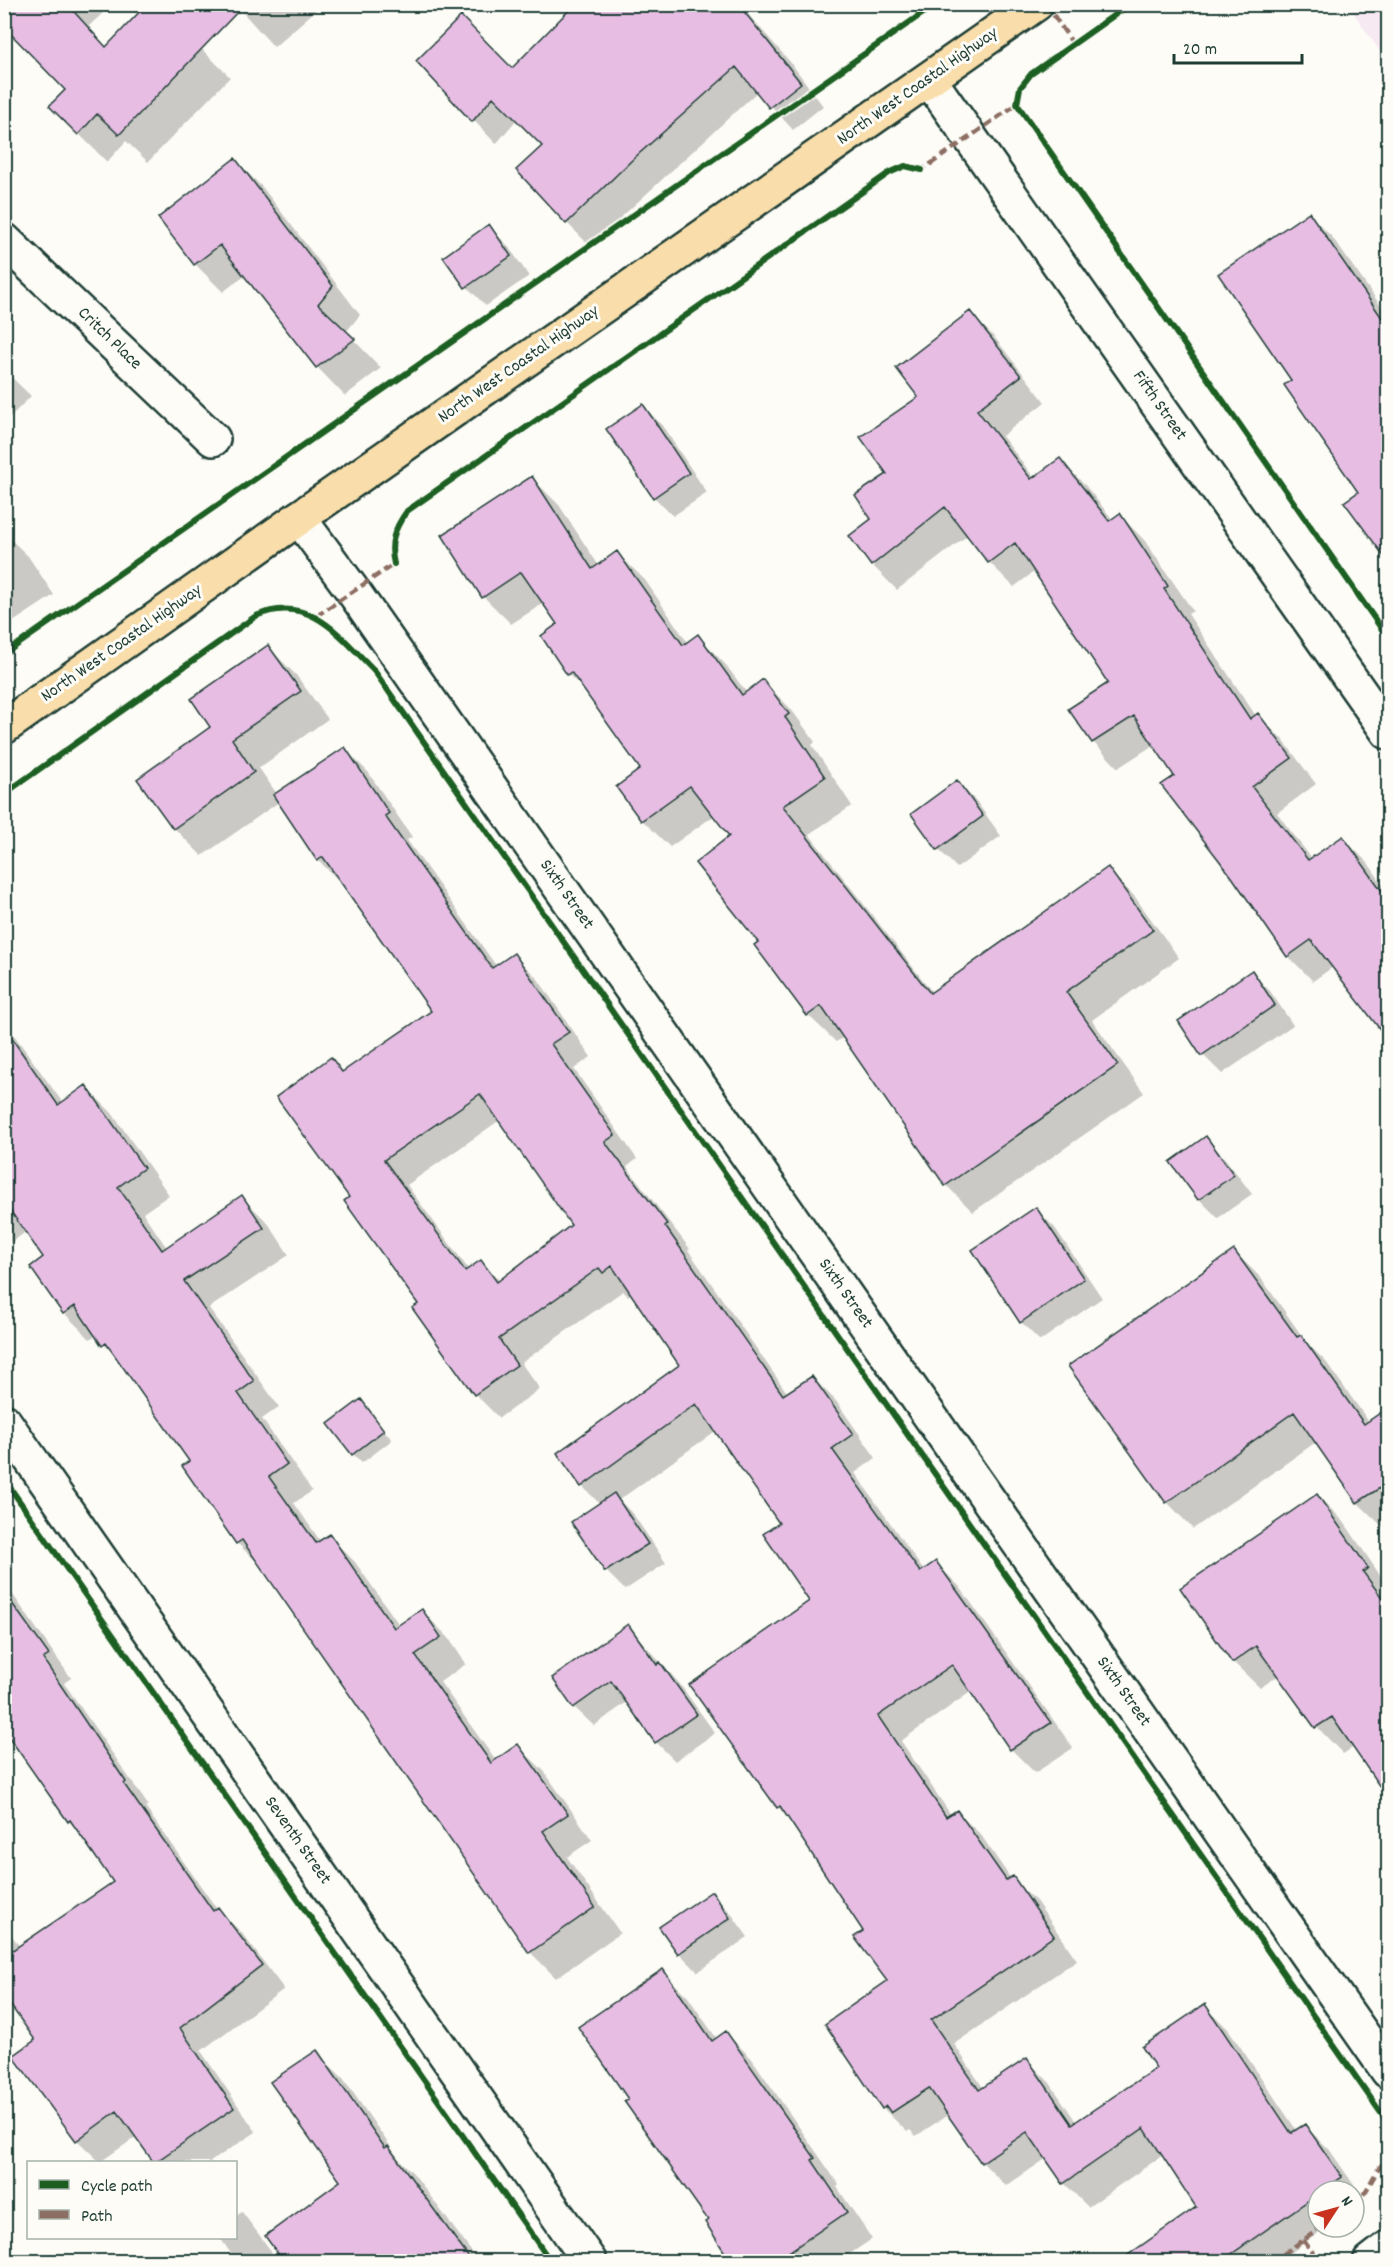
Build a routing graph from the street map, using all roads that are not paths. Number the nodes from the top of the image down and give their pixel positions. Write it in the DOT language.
graph roads {
  1 [pos="1036,4"];
  2 [pos="929,79"];
  3 [pos="4,240"];
  4 [pos="213,439"];
  5 [pos="299,518"];
  6 [pos="4,727"];
  7 [pos="1389,732"];
  8 [pos="4,1421"];
  9 [pos="1389,2071"];
  10 [pos="1389,2248"];
  11 [pos="590,2262"];
  12 [pos="1370,2262"];
  1 -- 2 [label="highway, North West Coastal Highway"];
  2 -- 5 [label="highway, North West Coastal Highway"];
  2 -- 7 [label="street, Fifth Street"];
  3 -- 4 [label="street, Critch Place"];
  5 -- 6 [label="highway, North West Coastal Highway"];
  5 -- 9 [label="street, Sixth Street"];
  8 -- 11 [label="street, Seventh Street"];
  10 -- 12 [label="street"];
}
